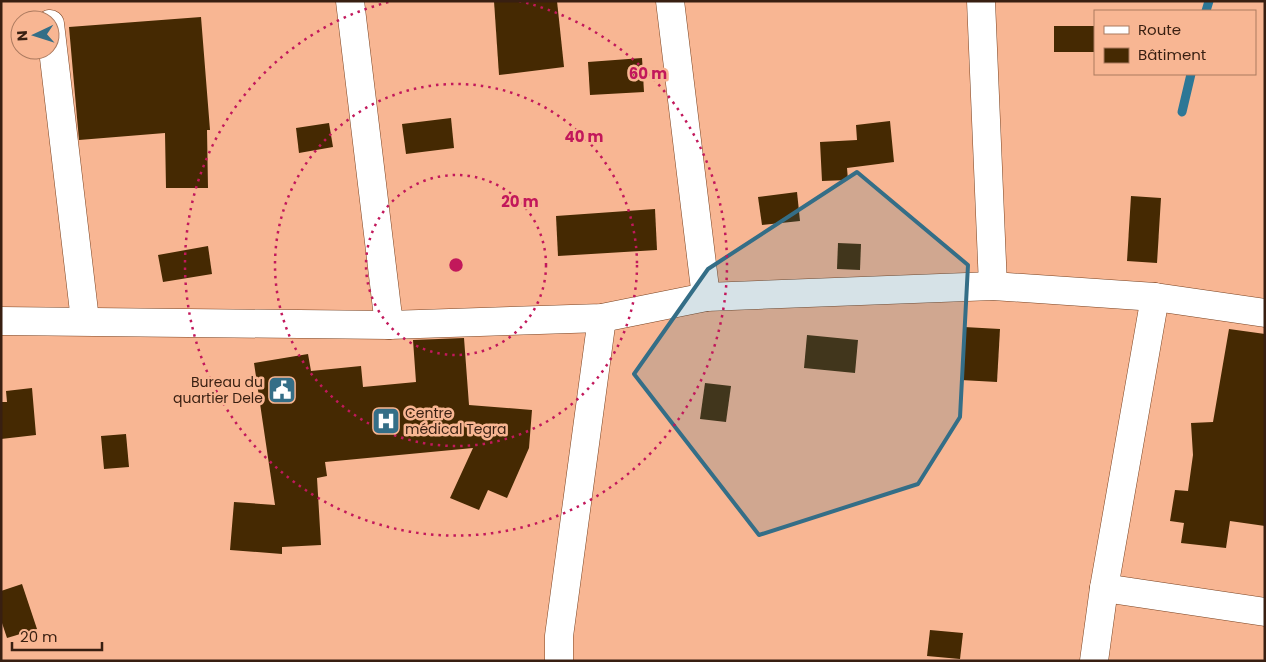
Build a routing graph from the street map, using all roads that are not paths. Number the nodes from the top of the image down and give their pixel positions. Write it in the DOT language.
graph roads {
  1 [pos="350,1"];
  2 [pos="670,1"];
  3 [pos="981,1"];
  4 [pos="54,60"];
  5 [pos="994,286"];
  6 [pos="706,297"];
  7 [pos="1155,297"];
  8 [pos="1265,313"];
  9 [pos="602,318"];
  10 [pos="85,320"];
  11 [pos="1,321"];
  12 [pos="389,326"];
  13 [pos="1104,588"];
  14 [pos="1265,612"];
  15 [pos="559,661"];
  16 [pos="1094,661"];
  1 -- 12 [label="street"];
  2 -- 6 [label="street"];
  3 -- 5 [label="street"];
  4 -- 10 [label="street"];
  5 -- 6 [label="street"];
  5 -- 7 [label="street"];
  6 -- 9 [label="street"];
  7 -- 8 [label="street"];
  7 -- 13 [label="street"];
  9 -- 12 [label="street"];
  9 -- 15 [label="street"];
  10 -- 11 [label="street"];
  10 -- 12 [label="street"];
  13 -- 14 [label="street"];
  13 -- 16 [label="street"];
}
